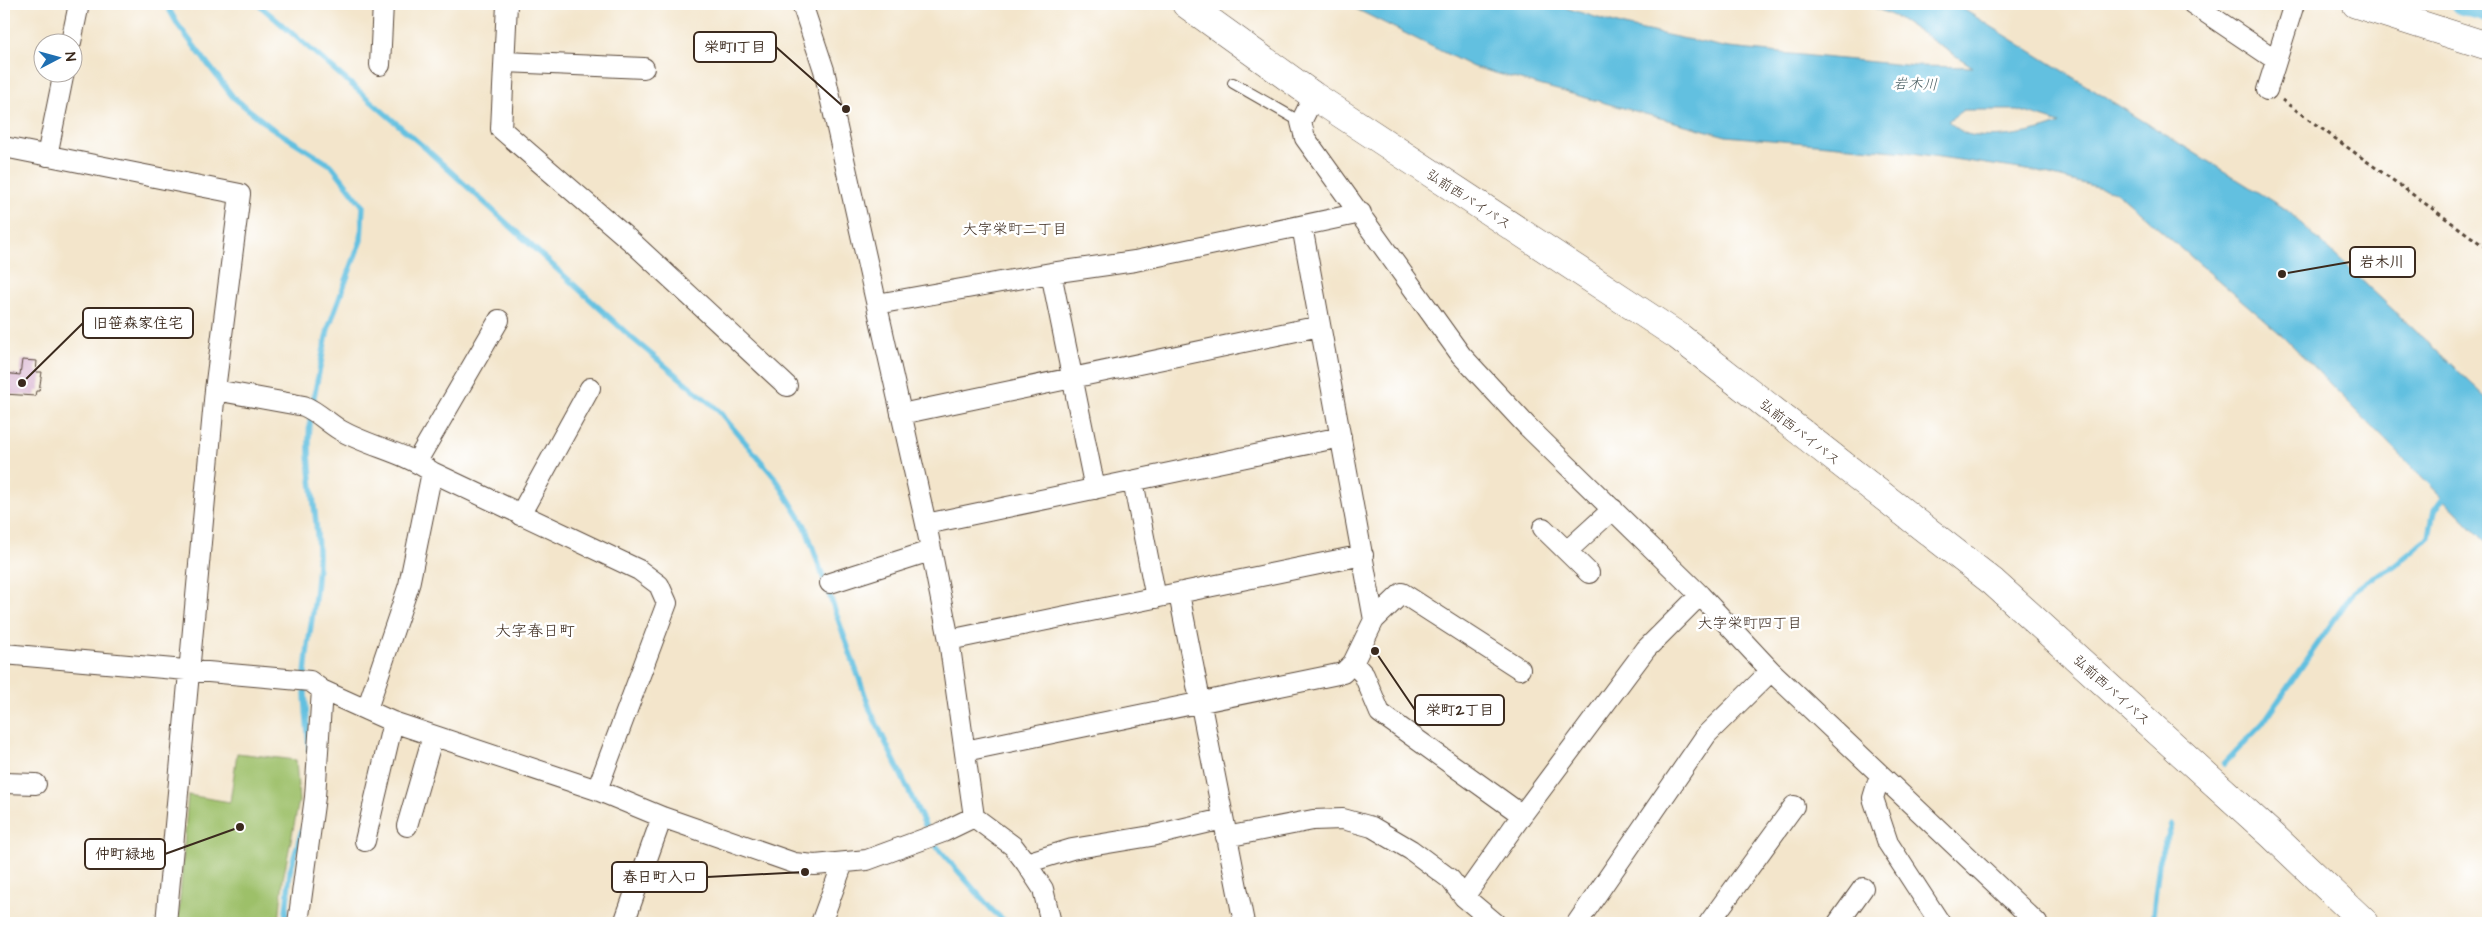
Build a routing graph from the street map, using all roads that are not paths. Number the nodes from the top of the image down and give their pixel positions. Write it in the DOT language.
graph roads {
  1 [pos="79,4"];
  2 [pos="383,4"];
  3 [pos="507,4"];
  4 [pos="802,4"];
  5 [pos="1186,4"];
  6 [pos="2193,4"];
  7 [pos="2294,4"];
  8 [pos="2356,4"];
  9 [pos="73,32"];
  10 [pos="2488,46"];
  11 [pos="2276,60"];
  12 [pos="506,62"];
  13 [pos="380,65"];
  14 [pos="644,68"];
  15 [pos="62,82"];
  16 [pos="1233,84"];
  17 [pos="2267,90"];
  18 [pos="1314,96"];
  19 [pos="1301,122"];
  20 [pos="4,148"];
  21 [pos="47,156"];
  22 [pos="1361,213"];
  23 [pos="1302,226"];
  24 [pos="1051,273"];
  25 [pos="877,304"];
  26 [pos="499,320"];
  27 [pos="1320,326"];
  28 [pos="1072,378"];
  29 [pos="786,386"];
  30 [pos="590,388"];
  31 [pos="215,390"];
  32 [pos="902,414"];
  33 [pos="1341,437"];
  34 [pos="425,467"];
  35 [pos="1133,481"];
  36 [pos="1095,489"];
  37 [pos="1613,509"];
  38 [pos="520,515"];
  39 [pos="926,524"];
  40 [pos="1543,528"];
  41 [pos="930,551"];
  42 [pos="1567,552"];
  43 [pos="1363,554"];
  44 [pos="1589,573"];
  45 [pos="830,583"];
  46 [pos="1179,594"];
  47 [pos="1700,595"];
  48 [pos="1156,598"];
  49 [pos="1374,620"];
  50 [pos="949,640"];
  51 [pos="4,654"];
  52 [pos="1353,662"];
  53 [pos="1520,669"];
  54 [pos="188,670"];
  55 [pos="1771,671"];
  56 [pos="309,683"];
  57 [pos="1200,702"];
  58 [pos="367,710"];
  59 [pos="393,722"];
  60 [pos="433,736"];
  61 [pos="965,751"];
  62 [pos="1880,775"];
  63 [pos="4,783"];
  64 [pos="36,784"];
  65 [pos="596,790"];
  66 [pos="1794,806"];
  67 [pos="1522,815"];
  68 [pos="662,817"];
  69 [pos="974,817"];
  70 [pos="407,826"];
  71 [pos="1225,828"];
  72 [pos="365,841"];
  73 [pos="843,863"];
  74 [pos="1026,863"];
  75 [pos="1863,888"];
  76 [pos="1464,897"];
  77 [pos="166,923"];
  78 [pos="298,923"];
  79 [pos="624,923"];
  80 [pos="821,923"];
  81 [pos="1051,923"];
  82 [pos="1244,923"];
  83 [pos="1495,923"];
  84 [pos="1577,923"];
  85 [pos="1709,923"];
  86 [pos="1838,923"];
  87 [pos="1940,923"];
  88 [pos="2037,923"];
  89 [pos="2365,923"];
  1 -- 9 [label="street"];
  2 -- 13 [label="street"];
  3 -- 12 [label="street"];
  4 -- 25 [label="street"];
  5 -- 18 [label="street, 弘前西バイパス"];
  6 -- 11 [label="street"];
  7 -- 11 [label="street"];
  8 -- 10 [label="street"];
  11 -- 17 [label="street"];
  12 -- 14 [label="street"];
  12 -- 29 [label="street"];
  15 -- 21 [label="street"];
  16 -- 19 [label="lane"];
  18 -- 19 [label="street"];
  18 -- 89 [label="street, 弘前西バイパス"];
  19 -- 22 [label="street"];
  20 -- 21 [label="street"];
  21 -- 31 [label="street"];
  22 -- 23 [label="street"];
  22 -- 37 [label="street"];
  23 -- 24 [label="street"];
  23 -- 27 [label="street"];
  24 -- 25 [label="street"];
  24 -- 28 [label="street"];
  25 -- 32 [label="street"];
  26 -- 34 [label="street"];
  27 -- 28 [label="street"];
  27 -- 33 [label="street"];
  28 -- 32 [label="street"];
  28 -- 36 [label="street"];
  30 -- 38 [label="street"];
  31 -- 34 [label="street"];
  31 -- 54 [label="street"];
  32 -- 39 [label="street"];
  33 -- 35 [label="street"];
  33 -- 43 [label="street"];
  34 -- 38 [label="street"];
  34 -- 58 [label="street"];
  35 -- 36 [label="street"];
  35 -- 48 [label="street"];
  36 -- 39 [label="street"];
  37 -- 42 [label="street"];
  37 -- 47 [label="street"];
  38 -- 65 [label="street"];
  39 -- 41 [label="street"];
  40 -- 42 [label="street"];
  41 -- 45 [label="street"];
  41 -- 50 [label="street"];
  42 -- 44 [label="street"];
  43 -- 46 [label="street"];
  43 -- 49 [label="street"];
  46 -- 48 [label="street"];
  46 -- 57 [label="street"];
  47 -- 55 [label="street"];
  47 -- 67 [label="street"];
  48 -- 50 [label="street"];
  49 -- 52 [label="street"];
  49 -- 53 [label="street"];
  50 -- 61 [label="street"];
  51 -- 54 [label="street"];
  52 -- 57 [label="street"];
  52 -- 67 [label="street"];
  54 -- 56 [label="street"];
  54 -- 77 [label="street"];
  55 -- 62 [label="street"];
  55 -- 84 [label="street"];
  56 -- 58 [label="street"];
  56 -- 78 [label="street"];
  57 -- 61 [label="street"];
  57 -- 71 [label="street"];
  58 -- 59 [label="street"];
  59 -- 60 [label="street"];
  59 -- 72 [label="street"];
  60 -- 65 [label="street"];
  60 -- 70 [label="street"];
  61 -- 69 [label="street"];
  62 -- 87 [label="street"];
  62 -- 88 [label="street"];
  63 -- 64 [label="street"];
  65 -- 68 [label="street"];
  66 -- 85 [label="street"];
  67 -- 76 [label="street"];
  68 -- 73 [label="street"];
  68 -- 79 [label="street"];
  69 -- 73 [label="street"];
  69 -- 74 [label="street"];
  71 -- 74 [label="street"];
  71 -- 76 [label="street"];
  71 -- 82 [label="street"];
  73 -- 80 [label="street"];
  74 -- 81 [label="street"];
  75 -- 86 [label="street"];
  76 -- 83 [label="street"];
}
